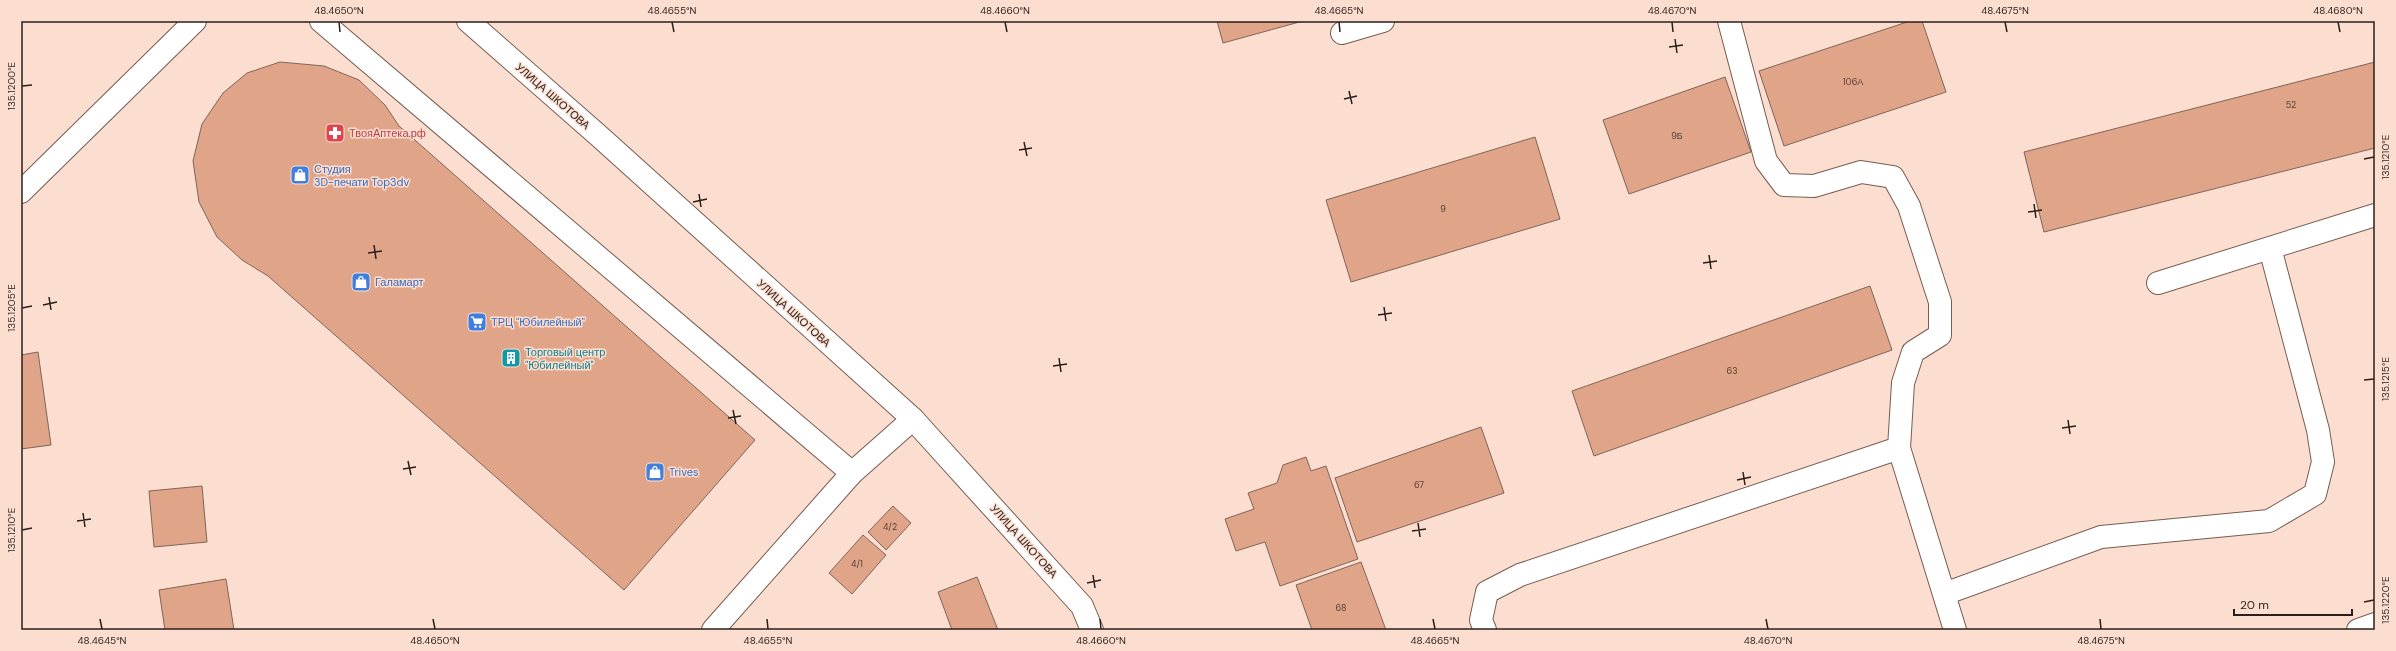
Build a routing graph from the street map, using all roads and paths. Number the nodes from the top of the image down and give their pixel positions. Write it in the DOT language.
graph roads {
  1 [pos="195,21"];
  2 [pos="321,21"];
  3 [pos="468,21"];
  4 [pos="1384,21"];
  5 [pos="1729,21"];
  6 [pos="1342,33"];
  7 [pos="21,192"];
  8 [pos="2375,215"];
  9 [pos="2270,248"];
  10 [pos="2158,283"];
  11 [pos="913,419"];
  12 [pos="1899,448"];
  13 [pos="852,473"];
  14 [pos="1944,594"];
  15 [pos="2375,624"];
  16 [pos="1952,629"];
  17 [pos="713,630"];
  18 [pos="1092,630"];
  19 [pos="1485,630"];
  20 [pos="2358,630"];
  1 -- 7 [label="street"];
  2 -- 13 [label="street"];
  3 -- 11 [label="street, УЛИЦА ШКОТОВА"];
  4 -- 6 [label="street"];
  5 -- 12 [label="street"];
  8 -- 9 [label="street"];
  9 -- 10 [label="street"];
  9 -- 14 [label="street"];
  11 -- 13 [label="street"];
  11 -- 18 [label="street, УЛИЦА ШКОТОВА"];
  12 -- 14 [label="street"];
  12 -- 19 [label="street"];
  13 -- 17 [label="street"];
  14 -- 16 [label="street"];
  15 -- 20 [label="street"];
}
